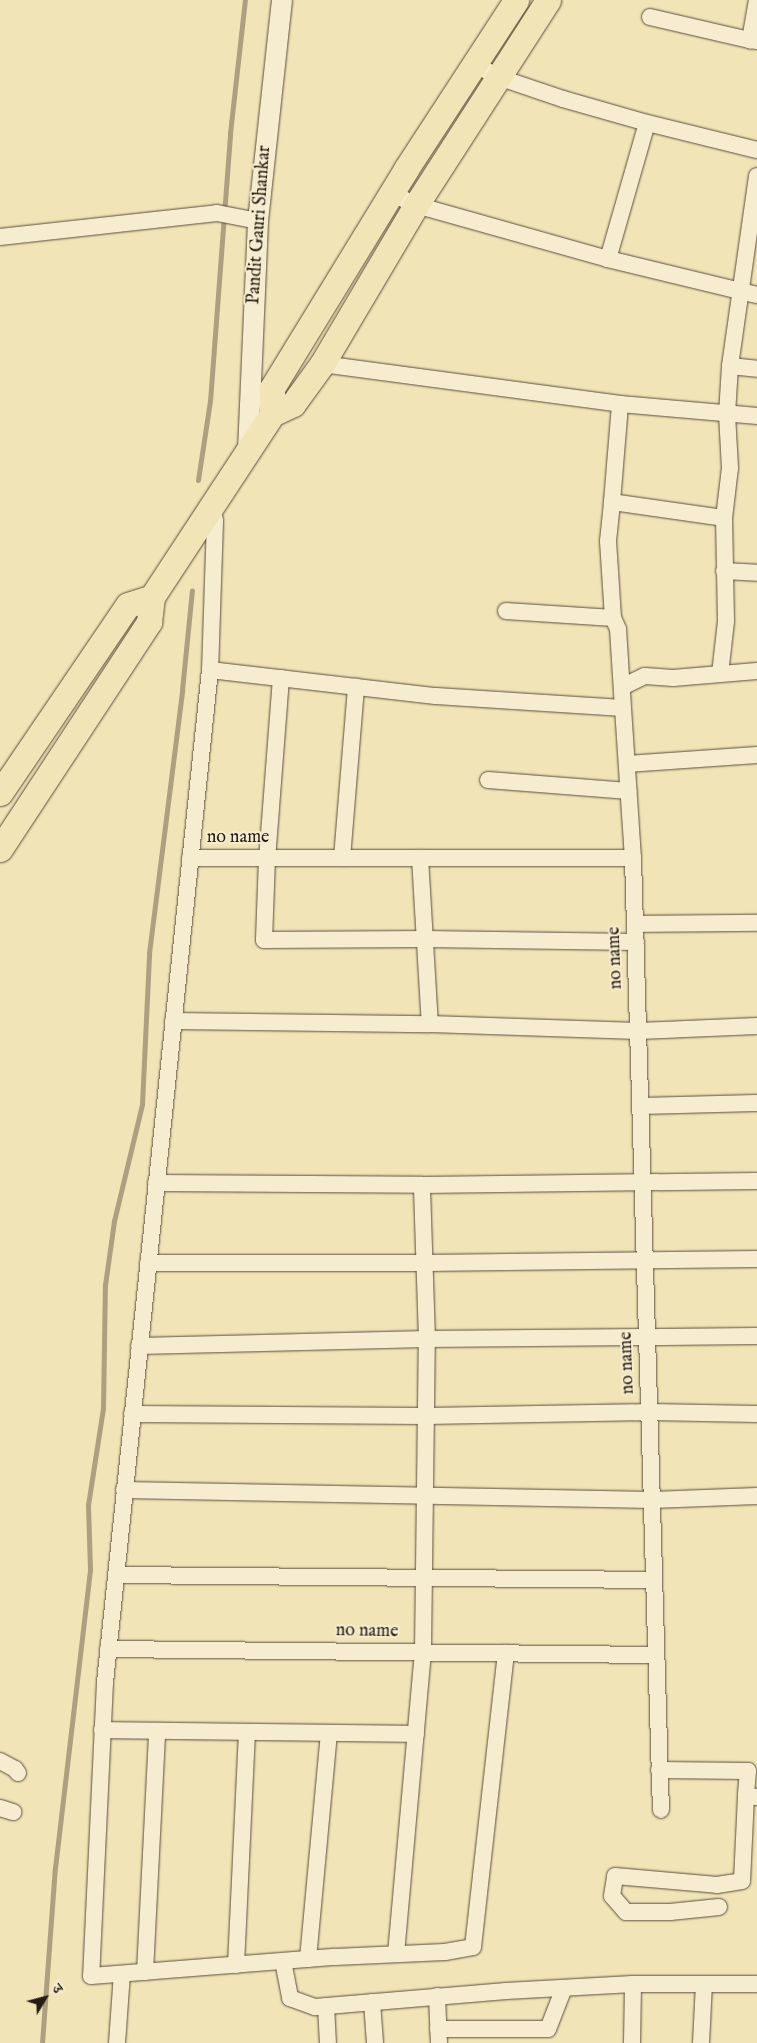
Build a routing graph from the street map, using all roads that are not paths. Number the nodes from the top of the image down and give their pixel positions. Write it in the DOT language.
graph roads {
  1 [pos="282,0"];
  2 [pos="516,0"];
  3 [pos="548,0"];
  4 [pos="757,0"];
  5 [pos="650,17"];
  6 [pos="754,40"];
  7 [pos="474,64"];
  8 [pos="498,77"];
  9 [pos="647,123"];
  10 [pos="757,150"];
  11 [pos="757,176"];
  12 [pos="391,193"];
  13 [pos="416,205"];
  14 [pos="754,220"];
  15 [pos="258,221"];
  16 [pos="0,237"];
  17 [pos="608,259"];
  18 [pos="739,291"];
  19 [pos="757,295"];
  20 [pos="322,364"];
  21 [pos="730,366"];
  22 [pos="757,369"];
  23 [pos="620,404"];
  24 [pos="272,414"];
  25 [pos="727,414"];
  26 [pos="757,416"];
  27 [pos="248,451"];
  28 [pos="612,502"];
  29 [pos="212,507"];
  30 [pos="724,518"];
  31 [pos="724,571"];
  32 [pos="757,573"];
  33 [pos="152,597"];
  34 [pos="506,612"];
  35 [pos="613,618"];
  36 [pos="210,670"];
  37 [pos="757,671"];
  38 [pos="720,674"];
  39 [pos="281,678"];
  40 [pos="356,687"];
  41 [pos="622,687"];
  42 [pos="623,708"];
  43 [pos="757,755"];
  44 [pos="627,764"];
  45 [pos="488,780"];
  46 [pos="629,791"];
  47 [pos="0,793"];
  48 [pos="0,850"];
  49 [pos="190,858"];
  50 [pos="267,858"];
  51 [pos="342,858"];
  52 [pos="420,858"];
  53 [pos="633,858"];
  54 [pos="757,923"];
  55 [pos="635,924"];
  56 [pos="425,939"];
  57 [pos="636,942"];
  58 [pos="173,1021"];
  59 [pos="430,1024"];
  60 [pos="757,1026"];
  61 [pos="638,1030"];
  62 [pos="757,1103"];
  63 [pos="640,1106"];
  64 [pos="757,1181"];
  65 [pos="643,1182"];
  66 [pos="156,1183"];
  67 [pos="422,1185"];
  68 [pos="645,1259"];
  69 [pos="757,1259"];
  70 [pos="148,1263"];
  71 [pos="424,1263"];
  72 [pos="647,1336"];
  73 [pos="757,1336"];
  74 [pos="427,1339"];
  75 [pos="139,1346"];
  76 [pos="649,1412"];
  77 [pos="132,1414"];
  78 [pos="757,1414"];
  79 [pos="426,1416"];
  80 [pos="124,1490"];
  81 [pos="425,1496"];
  82 [pos="757,1496"];
  83 [pos="652,1500"];
  84 [pos="116,1575"];
  85 [pos="424,1578"];
  86 [pos="654,1580"];
  87 [pos="108,1649"];
  88 [pos="423,1652"];
  89 [pos="506,1653"];
  90 [pos="656,1655"];
  91 [pos="102,1730"];
  92 [pos="156,1731"];
  93 [pos="246,1732"];
  94 [pos="328,1733"];
  95 [pos="416,1734"];
  96 [pos="0,1762"];
  97 [pos="660,1770"];
  98 [pos="18,1773"];
  99 [pos="751,1796"];
  100 [pos="661,1810"];
  101 [pos="719,1908"];
  102 [pos="396,1954"];
  103 [pos="308,1959"];
  104 [pos="283,1961"];
  105 [pos="236,1965"];
  106 [pos="145,1972"];
  107 [pos="122,1974"];
  108 [pos="633,1984"];
  109 [pos="704,1984"];
  110 [pos="757,1984"];
  111 [pos="564,1988"];
  112 [pos="437,1996"];
  113 [pos="372,2002"];
  114 [pos="326,2006"];
  115 [pos="438,2036"];
  116 [pos="117,2043"];
  117 [pos="328,2043"];
  118 [pos="375,2043"];
  119 [pos="632,2043"];
  120 [pos="701,2043"];
  1 -- 15 [label="street, Pandit Gauri Shankar"];
  2 -- 7 [label="main road"];
  3 -- 8 [label="main road"];
  4 -- 6 [label="street"];
  5 -- 6 [label="street"];
  7 -- 8 [label="street"];
  7 -- 12 [label="main road"];
  8 -- 9 [label="street"];
  8 -- 13 [label="main road"];
  9 -- 10 [label="street"];
  9 -- 17 [label="street"];
  11 -- 14 [label="street"];
  12 -- 13 [label="street"];
  12 -- 24 [label="main road"];
  13 -- 17 [label="street"];
  13 -- 20 [label="main road"];
  14 -- 18 [label="street"];
  15 -- 16 [label="street"];
  15 -- 27 [label="street, Pandit Gauri Shankar"];
  17 -- 18 [label="street"];
  18 -- 19 [label="street"];
  18 -- 21 [label="street"];
  20 -- 23 [label="street"];
  20 -- 24 [label="main road"];
  21 -- 22 [label="street"];
  21 -- 25 [label="street"];
  23 -- 25 [label="street"];
  23 -- 28 [label="street"];
  24 -- 27 [label="main road"];
  25 -- 26 [label="street"];
  25 -- 30 [label="street"];
  27 -- 29 [label="main road"];
  28 -- 30 [label="street"];
  28 -- 35 [label="street"];
  29 -- 33 [label="main road"];
  29 -- 36 [label="street"];
  30 -- 31 [label="street"];
  31 -- 32 [label="street"];
  31 -- 38 [label="street"];
  33 -- 47 [label="main road"];
  33 -- 48 [label="main road"];
  34 -- 35 [label="street"];
  35 -- 41 [label="street"];
  36 -- 39 [label="street"];
  36 -- 49 [label="street"];
  37 -- 38 [label="street"];
  38 -- 41 [label="street"];
  39 -- 40 [label="street"];
  39 -- 50 [label="street"];
  40 -- 42 [label="street"];
  40 -- 51 [label="street"];
  41 -- 42 [label="street"];
  42 -- 44 [label="street"];
  43 -- 44 [label="street"];
  44 -- 46 [label="street"];
  45 -- 46 [label="street"];
  46 -- 53 [label="street"];
  49 -- 50 [label="street, no name"];
  49 -- 58 [label="street"];
  50 -- 51 [label="street, no name"];
  50 -- 56 [label="street"];
  51 -- 52 [label="street, no name"];
  52 -- 53 [label="street, no name"];
  52 -- 56 [label="street"];
  53 -- 55 [label="street, no name"];
  54 -- 55 [label="street"];
  55 -- 57 [label="street, no name"];
  56 -- 57 [label="street"];
  56 -- 59 [label="street"];
  57 -- 61 [label="street, no name"];
  58 -- 59 [label="street"];
  58 -- 66 [label="street"];
  59 -- 61 [label="street"];
  60 -- 61 [label="street"];
  61 -- 63 [label="street, no name"];
  62 -- 63 [label="street"];
  63 -- 65 [label="street, no name"];
  64 -- 65 [label="street"];
  65 -- 67 [label="street"];
  65 -- 68 [label="street, no name"];
  66 -- 67 [label="street"];
  66 -- 70 [label="street"];
  67 -- 71 [label="street"];
  68 -- 69 [label="street"];
  68 -- 71 [label="street"];
  68 -- 72 [label="street, no name"];
  70 -- 71 [label="street"];
  70 -- 75 [label="street"];
  71 -- 74 [label="street"];
  72 -- 73 [label="street"];
  72 -- 74 [label="street"];
  72 -- 76 [label="street, no name"];
  74 -- 75 [label="street"];
  74 -- 79 [label="street"];
  75 -- 77 [label="street"];
  76 -- 78 [label="street"];
  76 -- 79 [label="street"];
  76 -- 83 [label="street, no name"];
  77 -- 79 [label="street"];
  77 -- 80 [label="street"];
  79 -- 81 [label="street"];
  80 -- 81 [label="street"];
  80 -- 84 [label="street"];
  81 -- 83 [label="street"];
  81 -- 85 [label="street"];
  82 -- 83 [label="street"];
  83 -- 86 [label="street, no name"];
  84 -- 85 [label="street"];
  84 -- 87 [label="street"];
  85 -- 86 [label="street"];
  85 -- 88 [label="street"];
  86 -- 90 [label="street, no name"];
  87 -- 88 [label="street, no name"];
  87 -- 91 [label="street"];
  88 -- 89 [label="street, no name"];
  88 -- 95 [label="street"];
  89 -- 90 [label="street, no name"];
  89 -- 102 [label="street"];
  90 -- 97 [label="street, no name"];
  91 -- 92 [label="street"];
  91 -- 107 [label="street"];
  92 -- 93 [label="street"];
  92 -- 106 [label="street"];
  93 -- 94 [label="street"];
  93 -- 105 [label="street"];
  94 -- 95 [label="street"];
  94 -- 103 [label="street"];
  95 -- 102 [label="street"];
  96 -- 98 [label="street"];
  97 -- 99 [label="street"];
  97 -- 100 [label="street, no name"];
  99 -- 101 [label="street"];
  102 -- 103 [label="street"];
  103 -- 104 [label="street"];
  104 -- 105 [label="street"];
  104 -- 114 [label="street"];
  105 -- 106 [label="street"];
  106 -- 107 [label="street"];
  107 -- 116 [label="street"];
  108 -- 109 [label="street"];
  108 -- 111 [label="street"];
  108 -- 119 [label="street"];
  109 -- 110 [label="street"];
  109 -- 120 [label="street"];
  111 -- 112 [label="street"];
  111 -- 115 [label="street"];
  112 -- 113 [label="street"];
  112 -- 115 [label="street"];
  113 -- 114 [label="street"];
  113 -- 118 [label="street"];
  114 -- 117 [label="street"];
}
